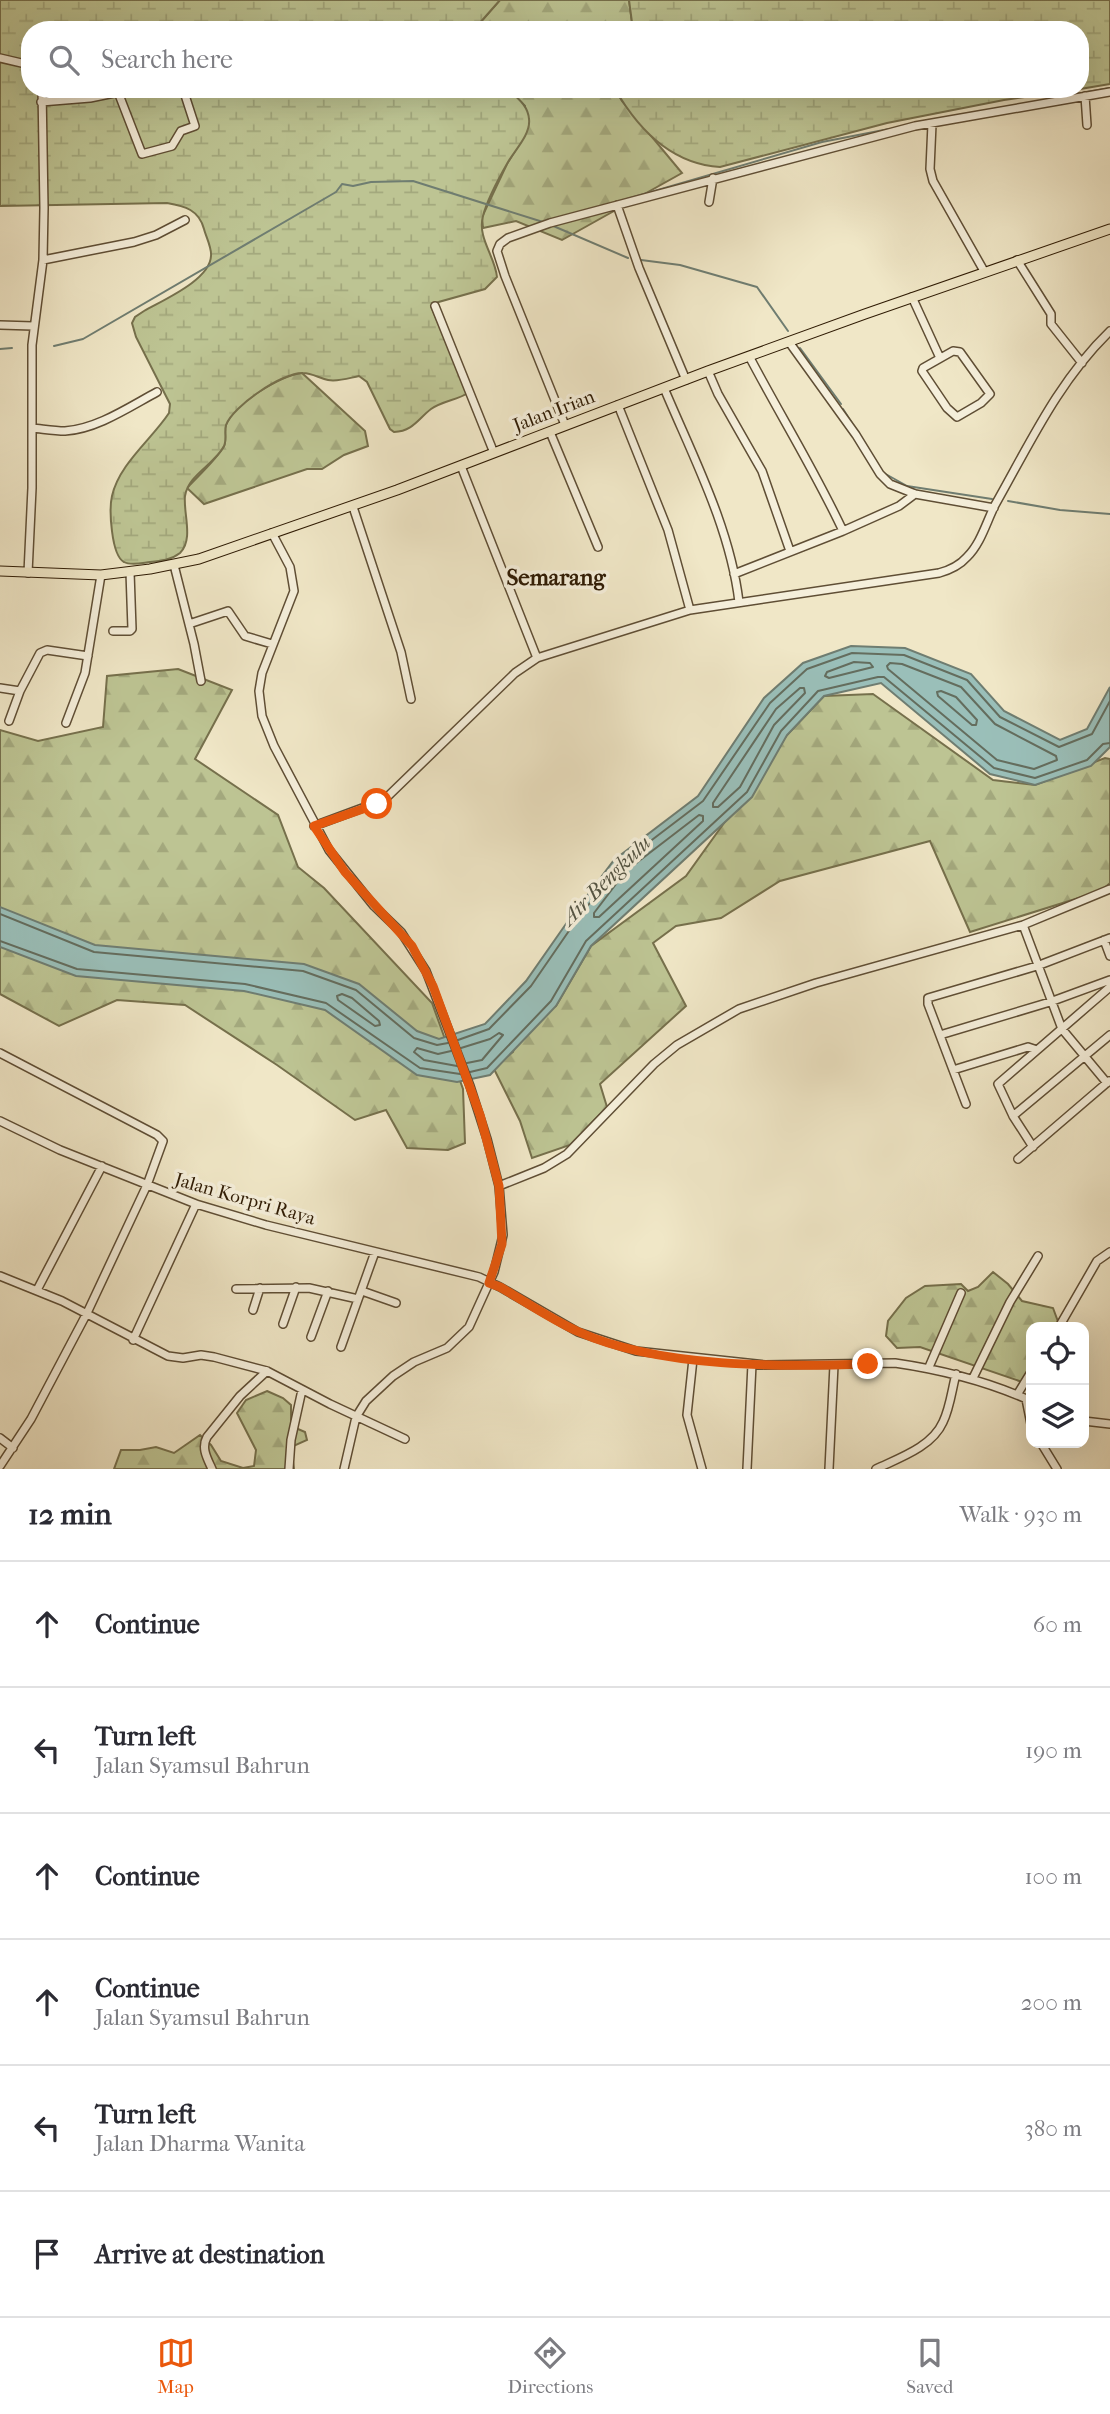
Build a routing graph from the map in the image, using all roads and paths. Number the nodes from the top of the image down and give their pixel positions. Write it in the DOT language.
graph roads {
  1 [pos="0,58"];
  2 [pos="21,63"];
  3 [pos="1110,92"];
  4 [pos="1089,95"];
  5 [pos="41,98"];
  6 [pos="90,98"];
  7 [pos="120,98"];
  8 [pos="186,98"];
  9 [pos="1074,98"];
  10 [pos="1085,98"];
  11 [pos="41,102"];
  12 [pos="932,124"];
  13 [pos="1087,125"];
  14 [pos="713,178"];
  15 [pos="709,202"];
  16 [pos="617,205"];
  17 [pos="185,220"];
  18 [pos="1109,232"];
  19 [pos="43,260"];
  20 [pos="1017,260"];
  21 [pos="984,271"];
  22 [pos="912,297"];
  23 [pos="435,306"];
  24 [pos="0,325"];
  25 [pos="33,326"];
  26 [pos="1110,331"];
  27 [pos="789,342"];
  28 [pos="749,356"];
  29 [pos="940,358"];
  30 [pos="1082,363"];
  31 [pos="708,371"];
  32 [pos="686,380"];
  33 [pos="664,388"];
  34 [pos="157,392"];
  35 [pos="618,405"];
  36 [pos="565,425"];
  37 [pos="32,428"];
  38 [pos="550,432"];
  39 [pos="494,453"];
  40 [pos="461,466"];
  41 [pos="915,494"];
  42 [pos="353,507"];
  43 [pos="994,508"];
  44 [pos="843,531"];
  45 [pos="272,533"];
  46 [pos="597,547"];
  47 [pos="790,551"];
  48 [pos="174,565"];
  49 [pos="0,571"];
  50 [pos="130,572"];
  51 [pos="28,573"];
  52 [pos="734,574"];
  53 [pos="102,575"];
  54 [pos="739,602"];
  55 [pos="690,610"];
  56 [pos="189,624"];
  57 [pos="113,631"];
  58 [pos="272,644"];
  59 [pos="88,656"];
  60 [pos="537,658"];
  61 [pos="201,681"];
  62 [pos="0,688"];
  63 [pos="20,691"];
  64 [pos="411,699"];
  65 [pos="9,721"];
  66 [pos="66,723"];
  67 [pos="314,826"];
  68 [pos="1110,889"];
  69 [pos="1023,925"];
  70 [pos="1107,939"];
  71 [pos="1110,956"];
  72 [pos="1037,966"];
  73 [pos="1110,980"];
  74 [pos="1110,987"];
  75 [pos="1050,1002"];
  76 [pos="1062,1029"];
  77 [pos="940,1035"];
  78 [pos="1110,1035"];
  79 [pos="1037,1050"];
  80 [pos="0,1054"];
  81 [pos="1084,1059"];
  82 [pos="953,1069"];
  83 [pos="1108,1082"];
  84 [pos="967,1104"];
  85 [pos="1013,1116"];
  86 [pos="0,1121"];
  87 [pos="1033,1147"];
  88 [pos="1018,1159"];
  89 [pos="102,1166"];
  90 [pos="147,1185"];
  91 [pos="499,1186"];
  92 [pos="197,1204"];
  93 [pos="375,1252"];
  94 [pos="1110,1252"];
  95 [pos="1038,1256"];
  96 [pos="0,1276"];
  97 [pos="489,1283"];
  98 [pos="296,1287"];
  99 [pos="260,1288"];
  100 [pos="236,1289"];
  101 [pos="37,1290"];
  102 [pos="328,1291"];
  103 [pos="961,1293"];
  104 [pos="360,1295"];
  105 [pos="396,1303"];
  106 [pos="253,1310"];
  107 [pos="87,1313"];
  108 [pos="1062,1322"];
  109 [pos="284,1324"];
  110 [pos="311,1337"];
  111 [pos="133,1340"];
  112 [pos="341,1348"];
  113 [pos="693,1359"];
  114 [pos="752,1364"];
  115 [pos="834,1365"];
  116 [pos="929,1367"];
  117 [pos="267,1371"];
  118 [pos="956,1374"];
  119 [pos="973,1378"];
  120 [pos="1026,1380"];
  121 [pos="302,1390"];
  122 [pos="1017,1395"];
  123 [pos="1026,1399"];
  124 [pos="356,1417"];
  125 [pos="1089,1422"];
  126 [pos="1110,1424"];
  127 [pos="0,1438"];
  128 [pos="405,1438"];
  129 [pos="13,1448"];
  130 [pos="1044,1448"];
  131 [pos="0,1466"];
  132 [pos="212,1469"];
  133 [pos="289,1469"];
  134 [pos="344,1469"];
  135 [pos="702,1469"];
  136 [pos="747,1469"];
  137 [pos="829,1469"];
  138 [pos="876,1469"];
  139 [pos="1057,1469"];
  1 -- 2 [label="street"];
  3 -- 4 [label="street"];
  5 -- 11 [label="street"];
  6 -- 11 [label="street"];
  7 -- 8 [label="street"];
  9 -- 12 [label="street"];
  10 -- 13 [label="street"];
  11 -- 19 [label="street"];
  12 -- 14 [label="street"];
  12 -- 21 [label="street"];
  14 -- 15 [label="street"];
  14 -- 16 [label="street"];
  16 -- 32 [label="street"];
  16 -- 36 [label="street"];
  17 -- 19 [label="street"];
  18 -- 20 [label="main road, Jalan Irian"];
  19 -- 25 [label="street"];
  20 -- 21 [label="main road, Jalan Irian"];
  20 -- 30 [label="street"];
  21 -- 22 [label="main road, Jalan Irian"];
  22 -- 27 [label="main road, Jalan Irian"];
  22 -- 29 [label="street"];
  23 -- 39 [label="street"];
  24 -- 25 [label="street"];
  25 -- 37 [label="street"];
  26 -- 30 [label="street"];
  27 -- 28 [label="main road, Jalan Irian"];
  27 -- 41 [label="street"];
  28 -- 31 [label="main road, Jalan Irian"];
  28 -- 44 [label="street"];
  29 -- 29 [label="street"];
  30 -- 43 [label="street"];
  31 -- 32 [label="main road, Jalan Irian"];
  31 -- 47 [label="street"];
  32 -- 33 [label="main road, Jalan Irian"];
  33 -- 35 [label="main road, Jalan Irian"];
  33 -- 52 [label="street"];
  34 -- 37 [label="street"];
  35 -- 36 [label="main road, Jalan Irian"];
  35 -- 55 [label="street"];
  36 -- 38 [label="main road, Jalan Irian"];
  37 -- 51 [label="street"];
  38 -- 39 [label="main road, Jalan Irian"];
  38 -- 46 [label="street"];
  39 -- 40 [label="main road, Jalan Irian"];
  40 -- 42 [label="main road, Jalan Irian"];
  40 -- 60 [label="street"];
  41 -- 43 [label="street"];
  41 -- 44 [label="street"];
  42 -- 45 [label="main road, Jalan Irian"];
  42 -- 64 [label="street"];
  43 -- 54 [label="street"];
  44 -- 47 [label="street"];
  45 -- 48 [label="main road, Jalan Irian"];
  45 -- 58 [label="street"];
  47 -- 52 [label="street"];
  48 -- 50 [label="main road, Jalan Irian"];
  48 -- 56 [label="street"];
  49 -- 51 [label="main road, Jalan Irian"];
  50 -- 53 [label="main road, Jalan Irian"];
  50 -- 57 [label="street"];
  51 -- 53 [label="main road, Jalan Irian"];
  52 -- 54 [label="street"];
  53 -- 59 [label="street"];
  54 -- 55 [label="street"];
  55 -- 60 [label="street"];
  56 -- 58 [label="street"];
  56 -- 61 [label="street"];
  58 -- 67 [label="street"];
  59 -- 63 [label="street"];
  59 -- 66 [label="street"];
  60 -- 67 [label="street"];
  62 -- 63 [label="street"];
  63 -- 65 [label="street"];
  67 -- 91 [label="street"];
  68 -- 69 [label="street"];
  69 -- 72 [label="street"];
  69 -- 91 [label="street"];
  70 -- 71 [label="street"];
  70 -- 72 [label="street"];
  72 -- 75 [label="street"];
  72 -- 77 [label="street"];
  73 -- 75 [label="street"];
  74 -- 76 [label="street"];
  75 -- 76 [label="street"];
  75 -- 77 [label="street"];
  76 -- 79 [label="street"];
  76 -- 81 [label="street"];
  77 -- 82 [label="street"];
  78 -- 81 [label="street"];
  79 -- 82 [label="street"];
  79 -- 85 [label="street"];
  80 -- 90 [label="street"];
  81 -- 83 [label="street"];
  81 -- 85 [label="street"];
  82 -- 84 [label="street"];
  83 -- 87 [label="street"];
  85 -- 87 [label="street"];
  86 -- 89 [label="street, Jalan Korpri Raya"];
  87 -- 88 [label="street"];
  89 -- 90 [label="street, Jalan Korpri Raya"];
  89 -- 101 [label="street"];
  90 -- 92 [label="street, Jalan Korpri Raya"];
  90 -- 107 [label="street"];
  91 -- 97 [label="street"];
  92 -- 93 [label="street, Jalan Korpri Raya"];
  92 -- 111 [label="street"];
  93 -- 97 [label="street, Jalan Korpri Raya"];
  93 -- 104 [label="street"];
  94 -- 108 [label="street"];
  95 -- 119 [label="street"];
  96 -- 101 [label="street"];
  97 -- 113 [label="street, Jalan Korpri Raya"];
  97 -- 124 [label="street"];
  98 -- 99 [label="street"];
  98 -- 102 [label="street"];
  98 -- 109 [label="street"];
  99 -- 100 [label="street"];
  99 -- 106 [label="street"];
  101 -- 107 [label="street"];
  102 -- 104 [label="street"];
  102 -- 110 [label="street"];
  103 -- 116 [label="street"];
  104 -- 105 [label="street"];
  104 -- 112 [label="street"];
  107 -- 111 [label="street"];
  107 -- 129 [label="street"];
  111 -- 117 [label="street"];
  113 -- 114 [label="street, Jalan Korpri Raya"];
  113 -- 135 [label="street"];
  114 -- 115 [label="street, Jalan Korpri Raya"];
  114 -- 136 [label="street"];
  115 -- 116 [label="street, Jalan Korpri Raya"];
  115 -- 137 [label="street"];
  116 -- 118 [label="street, Jalan Korpri Raya"];
  117 -- 121 [label="street"];
  117 -- 132 [label="street"];
  118 -- 119 [label="street, Jalan Korpri Raya"];
  118 -- 138 [label="street"];
  119 -- 122 [label="street, Jalan Korpri Raya"];
  120 -- 122 [label="street"];
  121 -- 124 [label="street"];
  121 -- 133 [label="street"];
  122 -- 123 [label="street, Jalan Korpri Raya"];
  124 -- 128 [label="street"];
  124 -- 134 [label="street"];
  125 -- 126 [label="street"];
  127 -- 129 [label="street"];
  129 -- 131 [label="street"];
  130 -- 139 [label="street"];
}
